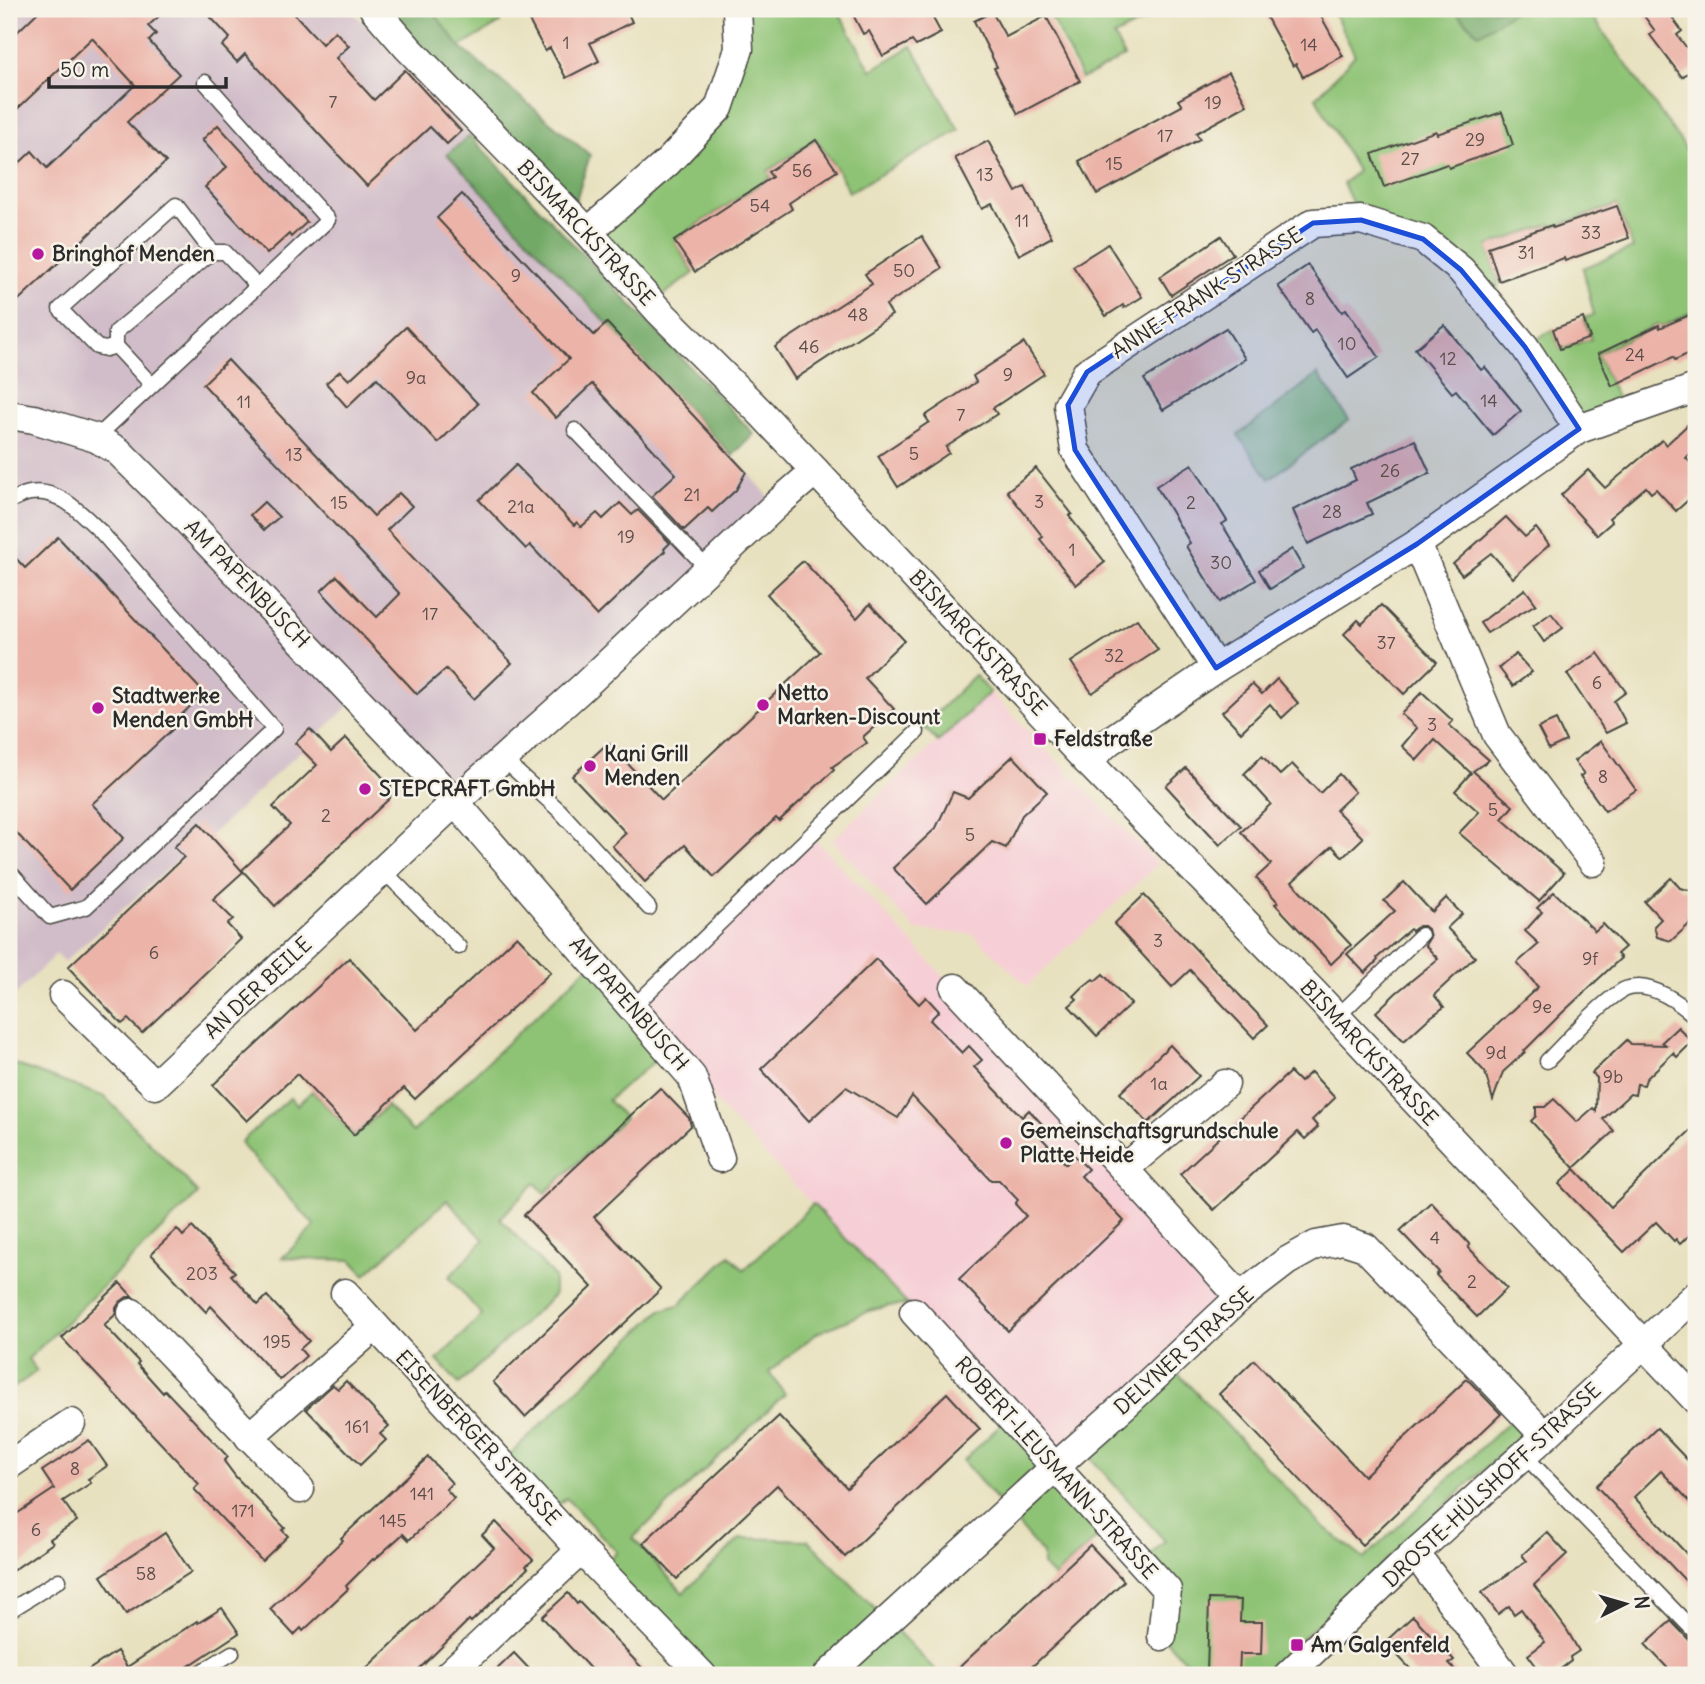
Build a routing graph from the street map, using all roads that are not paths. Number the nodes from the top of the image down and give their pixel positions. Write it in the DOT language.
graph roads {
  1 [pos="374,9"];
  2 [pos="737,9"];
  3 [pos="205,82"];
  4 [pos="588,232"];
  5 [pos="212,252"];
  6 [pos="257,286"];
  7 [pos="116,346"];
  8 [pos="152,385"];
  9 [pos="1696,388"];
  10 [pos="9,415"];
  11 [pos="1579,429"];
  12 [pos="575,430"];
  13 [pos="96,438"];
  14 [pos="815,471"];
  15 [pos="9,501"];
  16 [pos="1417,544"];
  17 [pos="708,569"];
  18 [pos="1216,668"];
  19 [pos="917,732"];
  20 [pos="503,758"];
  21 [pos="1087,761"];
  22 [pos="455,802"];
  23 [pos="1593,862"];
  24 [pos="383,870"];
  25 [pos="9,871"];
  26 [pos="649,908"];
  27 [pos="1421,935"];
  28 [pos="458,947"];
  29 [pos="955,988"];
  30 [pos="63,995"];
  31 [pos="632,1008"];
  32 [pos="1696,1017"];
  33 [pos="1336,1018"];
  34 [pos="1547,1061"];
  35 [pos="1225,1084"];
  36 [pos="720,1158"];
  37 [pos="1124,1169"];
  38 [pos="345,1293"];
  39 [pos="1696,1296"];
  40 [pos="1240,1297"];
  41 [pos="914,1312"];
  42 [pos="132,1313"];
  43 [pos="375,1326"];
  44 [pos="1644,1345"];
  45 [pos="1696,1401"];
  46 [pos="71,1423"];
  47 [pos="1545,1436"];
  48 [pos="249,1437"];
  49 [pos="1524,1455"];
  50 [pos="9,1465"];
  51 [pos="1054,1468"];
  52 [pos="300,1489"];
  53 [pos="581,1550"];
  54 [pos="1415,1553"];
  55 [pos="59,1580"];
  56 [pos="9,1611"];
  57 [pos="1696,1633"];
  58 [pos="1162,1636"];
  59 [pos="232,1653"];
  60 [pos="196,1675"];
  61 [pos="448,1675"];
  62 [pos="702,1675"];
  63 [pos="828,1675"];
  64 [pos="1288,1675"];
  65 [pos="1505,1675"];
  1 -- 4 [label="street, BISMARCKSTRASSE"];
  2 -- 4 [label="street"];
  3 -- 6 [label="lane"];
  4 -- 14 [label="street, BISMARCKSTRASSE"];
  5 -- 6 [label="lane"];
  5 -- 7 [label="lane"];
  5 -- 7 [label="lane"];
  6 -- 8 [label="lane"];
  7 -- 8 [label="lane"];
  8 -- 13 [label="lane"];
  9 -- 11 [label="street"];
  10 -- 13 [label="street, AM PAPENBUSCH"];
  11 -- 16 [label="street"];
  11 -- 18 [label="street, ANNE-FRANK-STRASSE"];
  12 -- 17 [label="lane"];
  13 -- 22 [label="street, AM PAPENBUSCH"];
  14 -- 17 [label="street"];
  14 -- 21 [label="street, BISMARCKSTRASSE"];
  15 -- 25 [label="lane"];
  16 -- 18 [label="street"];
  16 -- 23 [label="street"];
  17 -- 20 [label="street"];
  18 -- 21 [label="street"];
  19 -- 31 [label="lane"];
  20 -- 22 [label="street"];
  20 -- 26 [label="lane"];
  21 -- 33 [label="street, BISMARCKSTRASSE"];
  22 -- 24 [label="street, AN DER BEILE"];
  22 -- 31 [label="street, AM PAPENBUSCH"];
  24 -- 28 [label="lane"];
  24 -- 30 [label="street, AN DER BEILE"];
  27 -- 33 [label="lane"];
  29 -- 37 [label="street"];
  31 -- 36 [label="street, AM PAPENBUSCH"];
  32 -- 34 [label="lane"];
  33 -- 44 [label="street, BISMARCKSTRASSE"];
  35 -- 37 [label="street"];
  37 -- 40 [label="street"];
  38 -- 43 [label="street, EISENBERGER STRASSE"];
  39 -- 44 [label="street, DROSTE-HÜLSHOFF-STRASSE"];
  40 -- 47 [label="street, DELYNER STRASSE"];
  40 -- 51 [label="street, DELYNER STRASSE"];
  41 -- 51 [label="street, ROBERT-LEUSMANN-STRASSE"];
  42 -- 48 [label="street"];
  43 -- 48 [label="street"];
  43 -- 53 [label="street, EISENBERGER STRASSE"];
  44 -- 45 [label="street, BISMARCKSTRASSE"];
  44 -- 47 [label="street, DROSTE-HÜLSHOFF-STRASSE"];
  46 -- 50 [label="street"];
  47 -- 49 [label="street, DROSTE-HÜLSHOFF-STRASSE"];
  48 -- 52 [label="street"];
  49 -- 54 [label="street, DROSTE-HÜLSHOFF-STRASSE"];
  49 -- 57 [label="lane"];
  51 -- 58 [label="street, ROBERT-LEUSMANN-STRASSE"];
  51 -- 63 [label="street, DELYNER STRASSE"];
  53 -- 61 [label="street"];
  53 -- 62 [label="street, EISENBERGER STRASSE"];
  54 -- 64 [label="street, DROSTE-HÜLSHOFF-STRASSE"];
  54 -- 65 [label="street"];
  55 -- 56 [label="lane"];
  59 -- 60 [label="lane"];
}
